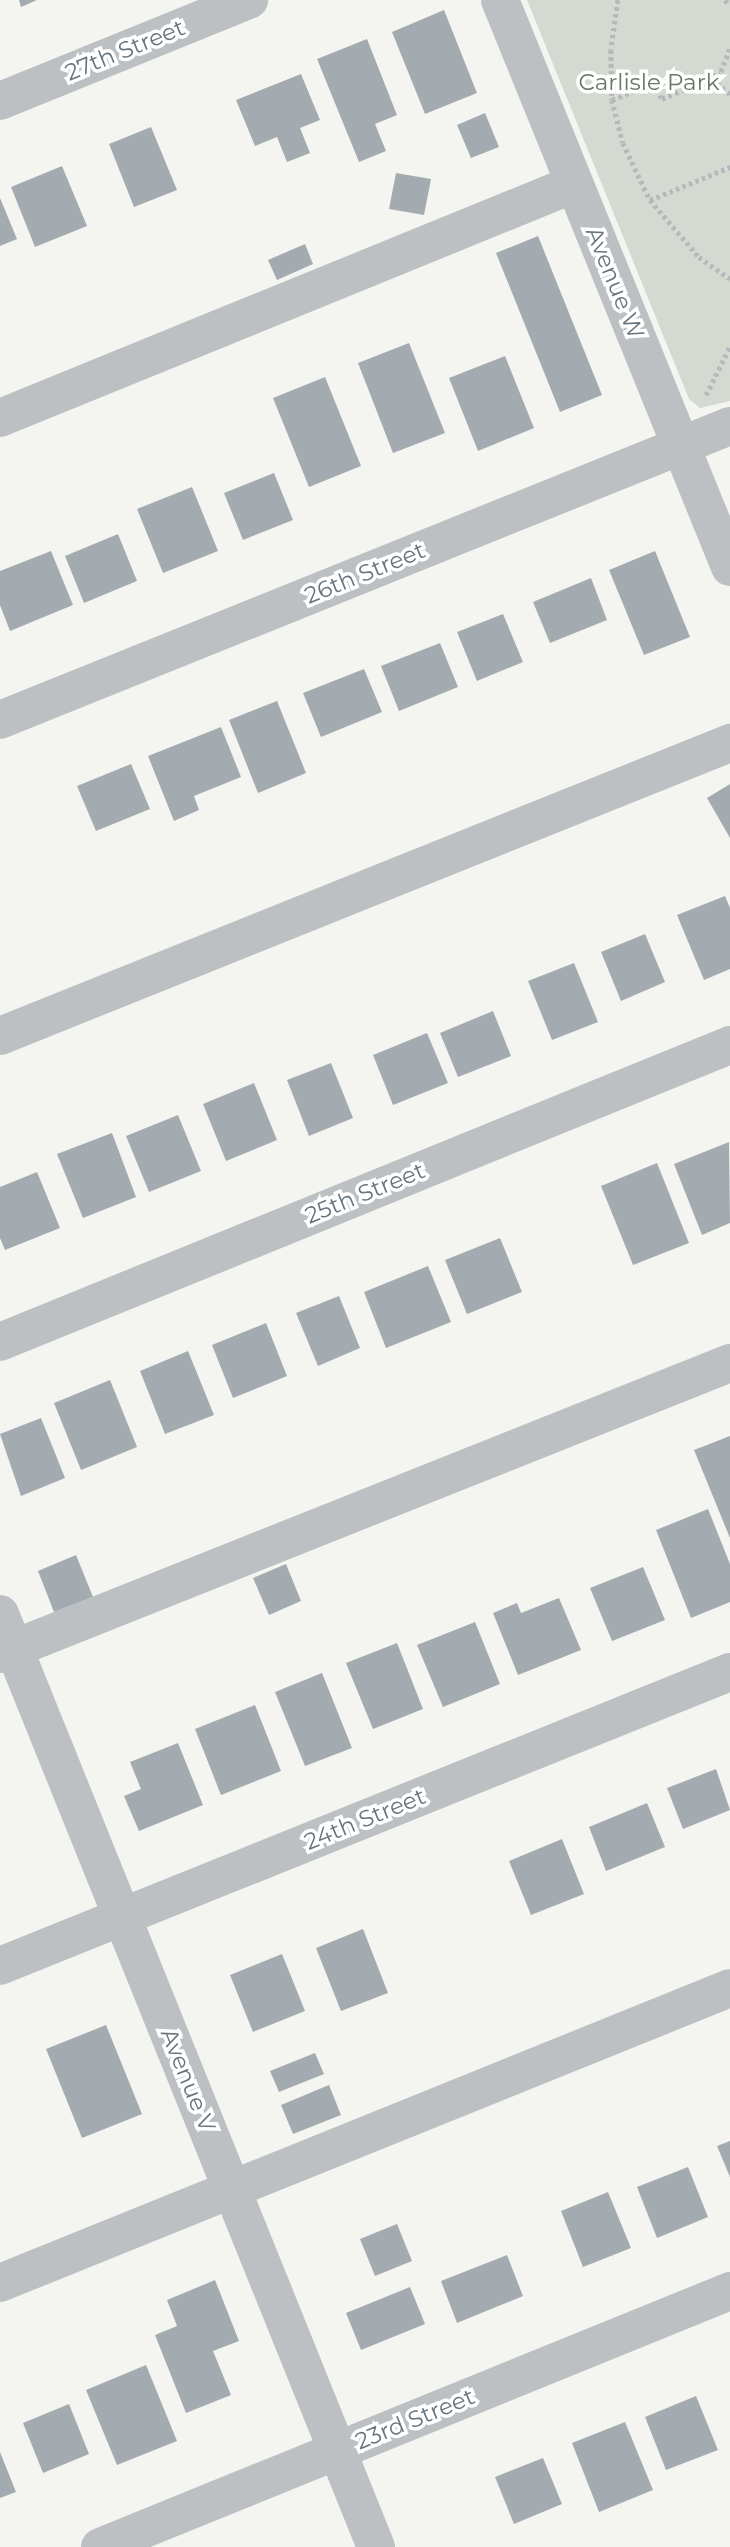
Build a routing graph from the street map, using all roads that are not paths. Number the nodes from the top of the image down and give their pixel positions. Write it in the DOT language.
graph roads {
  1 [pos="249,0"];
  2 [pos="500,0"];
  3 [pos="0,101"];
  4 [pos="574,184"];
  5 [pos="0,418"];
  6 [pos="730,426"];
  7 [pos="681,446"];
  8 [pos="730,567"];
  9 [pos="0,720"];
  10 [pos="730,743"];
  11 [pos="0,1036"];
  12 [pos="730,1045"];
  13 [pos="0,1342"];
  14 [pos="730,1363"];
  15 [pos="5,1639"];
  16 [pos="730,1671"];
  17 [pos="122,1917"];
  18 [pos="0,1966"];
  19 [pos="730,1988"];
  20 [pos="233,2192"];
  21 [pos="0,2283"];
  22 [pos="730,2291"];
  23 [pos="337,2451"];
  24 [pos="100,2547"];
  25 [pos="376,2547"];
  1 -- 3 [label="street, 27th Street"];
  2 -- 4 [label="street, Avenue W"];
  4 -- 5 [label="street"];
  4 -- 7 [label="street, Avenue W"];
  6 -- 7 [label="street, 26th Street"];
  7 -- 8 [label="street, Avenue W"];
  7 -- 9 [label="street, 26th Street"];
  10 -- 11 [label="street"];
  12 -- 13 [label="street, 25th Street"];
  14 -- 15 [label="street"];
  15 -- 17 [label="street, Avenue V"];
  16 -- 17 [label="street, 24th Street"];
  17 -- 18 [label="street, 24th Street"];
  17 -- 20 [label="street, Avenue V"];
  19 -- 20 [label="street"];
  20 -- 21 [label="street"];
  20 -- 23 [label="street, Avenue V"];
  22 -- 23 [label="street, 23rd Street"];
  23 -- 24 [label="street, 23rd Street"];
  23 -- 25 [label="street, Avenue V"];
}
